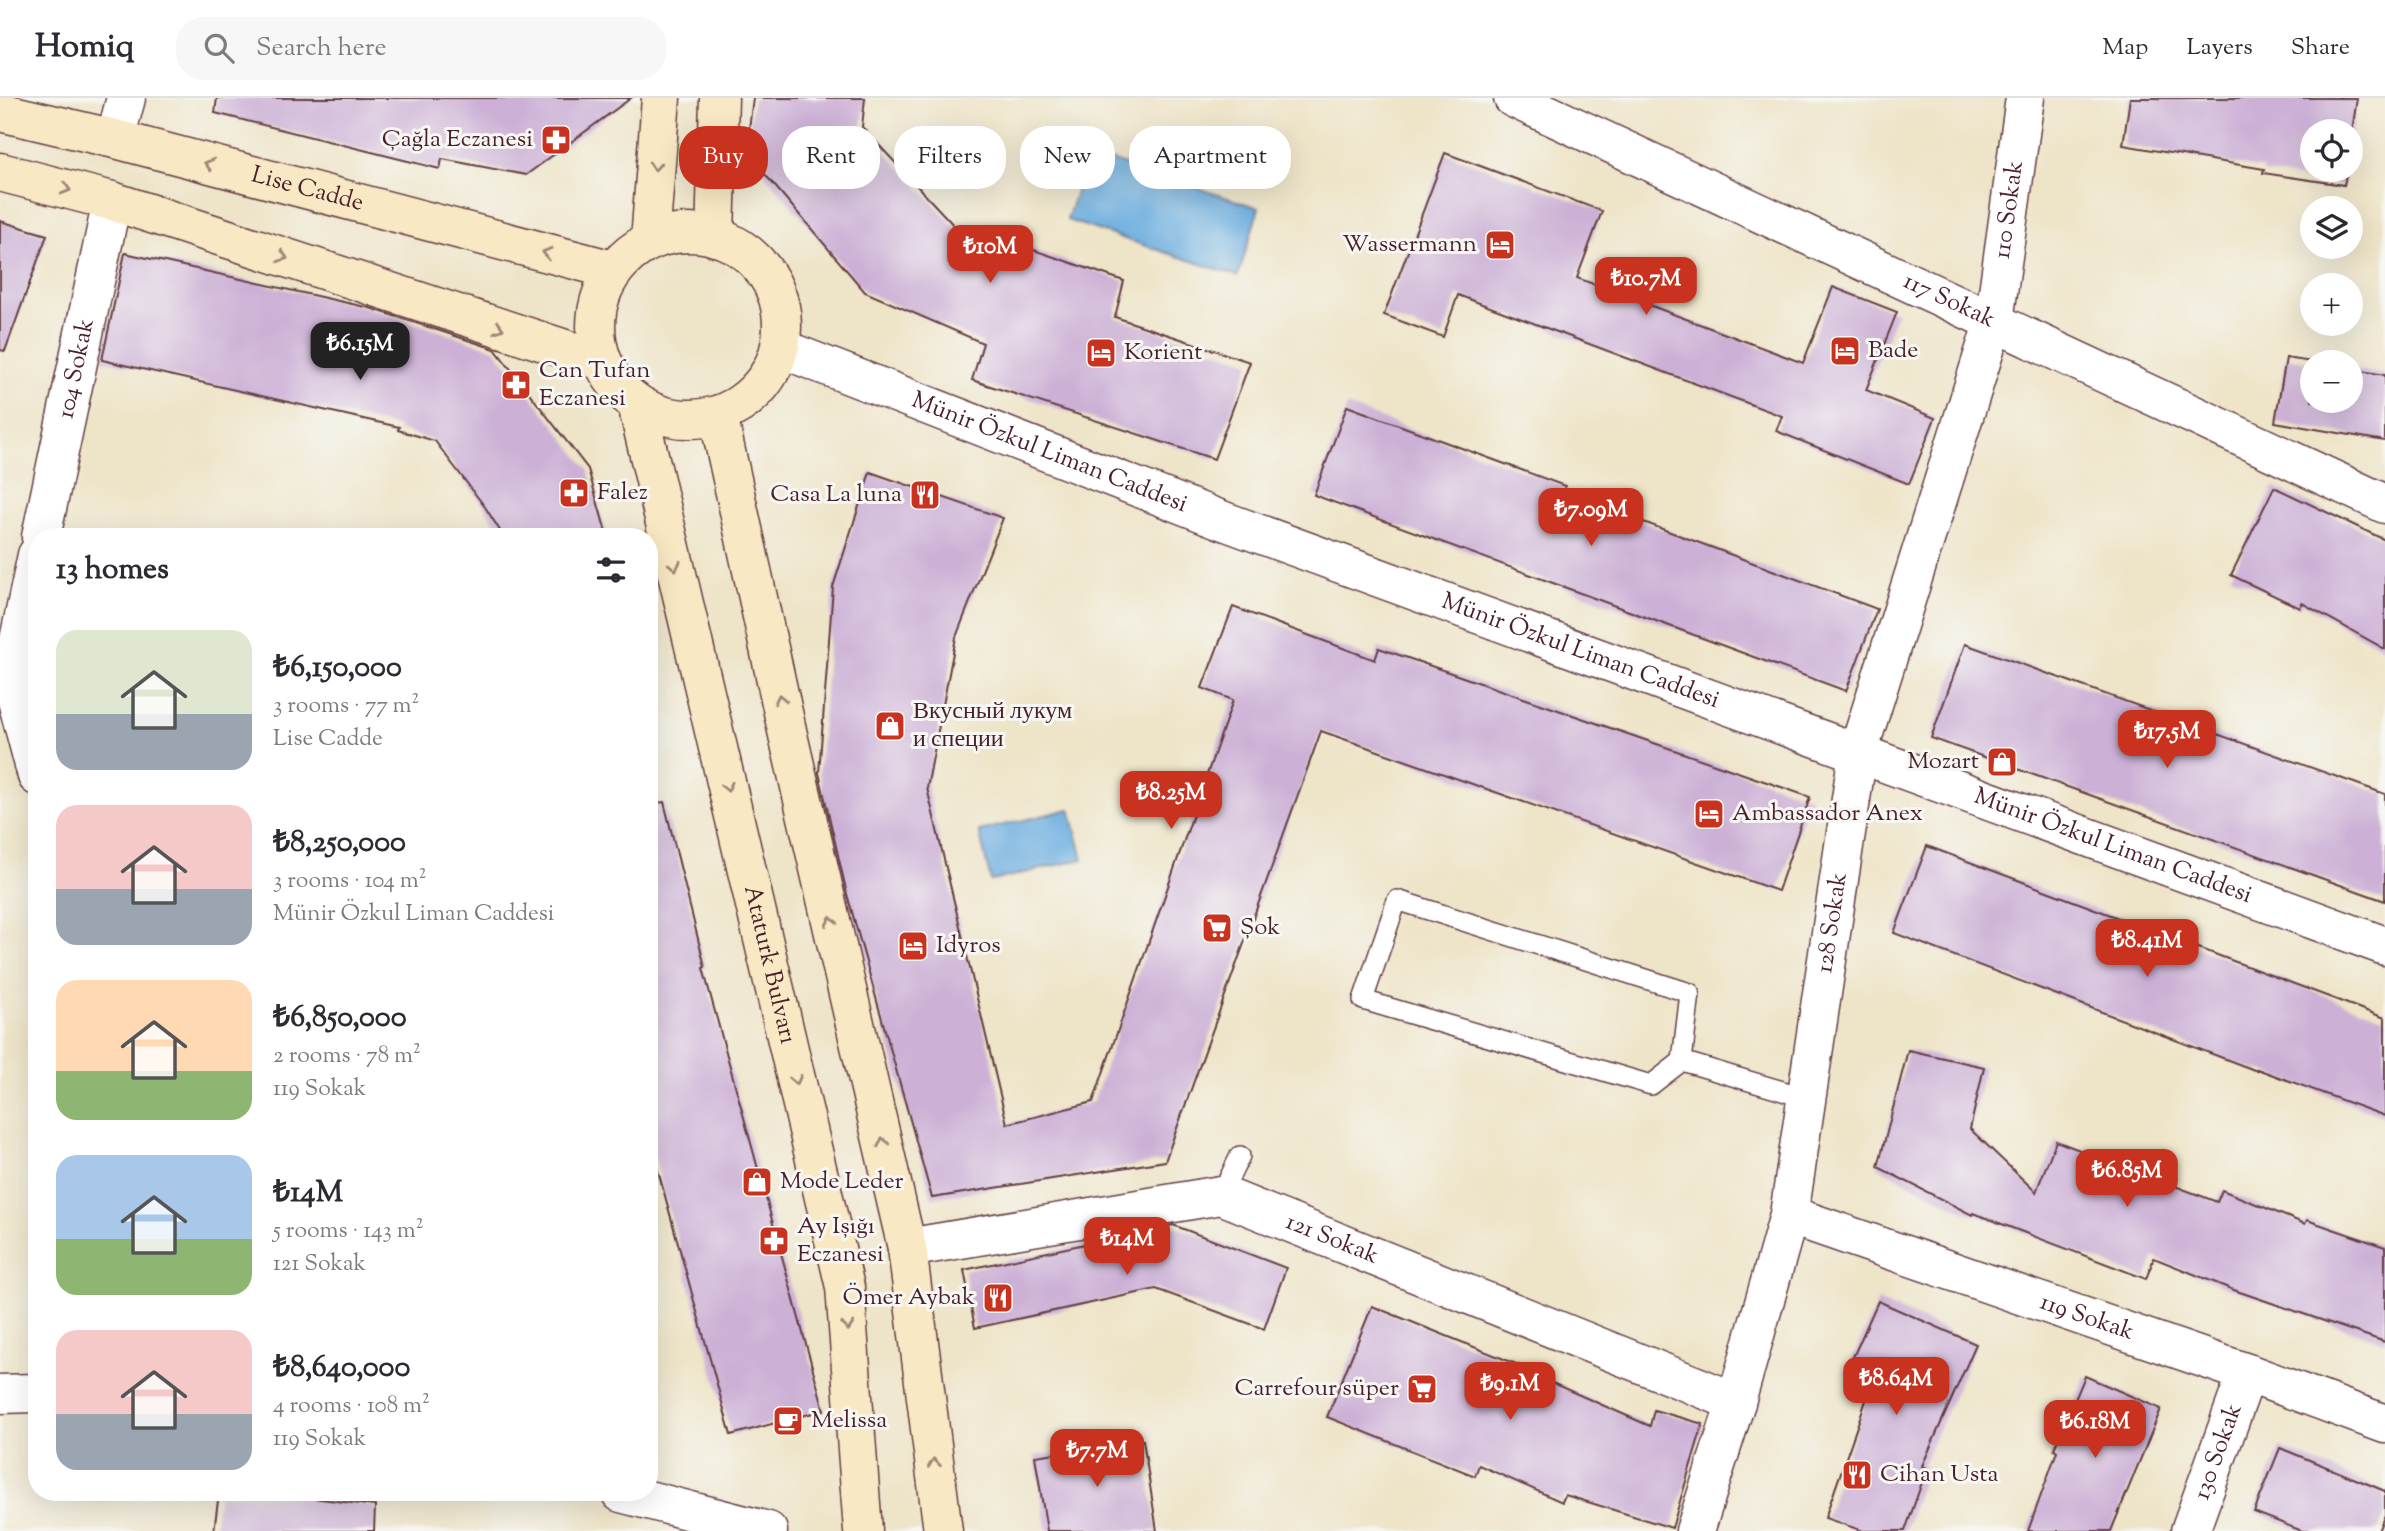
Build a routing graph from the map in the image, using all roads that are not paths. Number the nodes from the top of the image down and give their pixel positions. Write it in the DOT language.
graph roads {
  1 [pos="126,98"];
  2 [pos="661,98"];
  3 [pos="719,98"];
  4 [pos="1513,98"];
  5 [pos="2025,98"];
  6 [pos="0,112"];
  7 [pos="115,139"];
  8 [pos="0,172"];
  9 [pos="112,201"];
  10 [pos="715,237"];
  11 [pos="650,241"];
  12 [pos="613,270"];
  13 [pos="1994,321"];
  14 [pos="780,348"];
  15 [pos="602,361"];
  16 [pos="637,404"];
  17 [pos="718,415"];
  18 [pos="2385,504"];
  19 [pos="43,528"];
  20 [pos="28,589"];
  21 [pos="5,677"];
  22 [pos="28,748"];
  23 [pos="1858,752"];
  24 [pos="2385,946"];
  25 [pos="1682,1061"];
  26 [pos="1806,1098"];
  27 [pos="1240,1156"];
  28 [pos="1221,1195"];
  29 [pos="1789,1215"];
  30 [pos="907,1248"];
  31 [pos="2247,1373"];
  32 [pos="28,1393"];
  33 [pos="0,1394"];
  34 [pos="1736,1402"];
  35 [pos="2385,1424"];
  36 [pos="652,1501"];
  37 [pos="768,1531"];
  38 [pos="863,1531"];
  39 [pos="943,1531"];
  40 [pos="1695,1531"];
  41 [pos="2190,1531"];
  1 -- 7 [label="street"];
  2 -- 11 [label="street, one-way"];
  3 -- 10 [label="street"];
  4 -- 13 [label="street, 117 Sokak"];
  5 -- 13 [label="street, 110 Sokak"];
  6 -- 7 [label="street, Lise Cadde"];
  12 -- 7 [label="street, Lise Cadde, one-way"];
  8 -- 9 [label="street, one-way"];
  9 -- 15 [label="street, one-way"];
  9 -- 19 [label="street, 104 Sokak"];
  10 -- 11 [label="street"];
  10 -- 14 [label="street"];
  11 -- 12 [label="street"];
  12 -- 15 [label="street"];
  13 -- 18 [label="street, 117 Sokak"];
  13 -- 23 [label="street, 128 Sokak"];
  14 -- 17 [label="street"];
  14 -- 23 [label="street, Münir Özkul Liman Caddesi"];
  15 -- 16 [label="street"];
  16 -- 17 [label="street"];
  16 -- 38 [label="street, Ataturk Bulvarı, one-way"];
  30 -- 17 [label="street, one-way"];
  20 -- 21 [label="street"];
  21 -- 22 [label="street"];
  23 -- 24 [label="street, Münir Özkul Liman Caddesi"];
  23 -- 26 [label="street, 128 Sokak"];
  25 -- 25 [label="lane"];
  25 -- 26 [label="lane"];
  26 -- 29 [label="street, 128 Sokak"];
  27 -- 28 [label="lane"];
  28 -- 30 [label="street"];
  28 -- 34 [label="street, 121 Sokak"];
  29 -- 31 [label="street, 119 Sokak"];
  29 -- 34 [label="street, 128 Sokak"];
  39 -- 30 [label="street, one-way"];
  31 -- 35 [label="street, 119 Sokak"];
  31 -- 41 [label="street, 130 Sokak"];
  32 -- 33 [label="street"];
  34 -- 40 [label="street, 128 Sokak"];
  36 -- 37 [label="street"];
}
